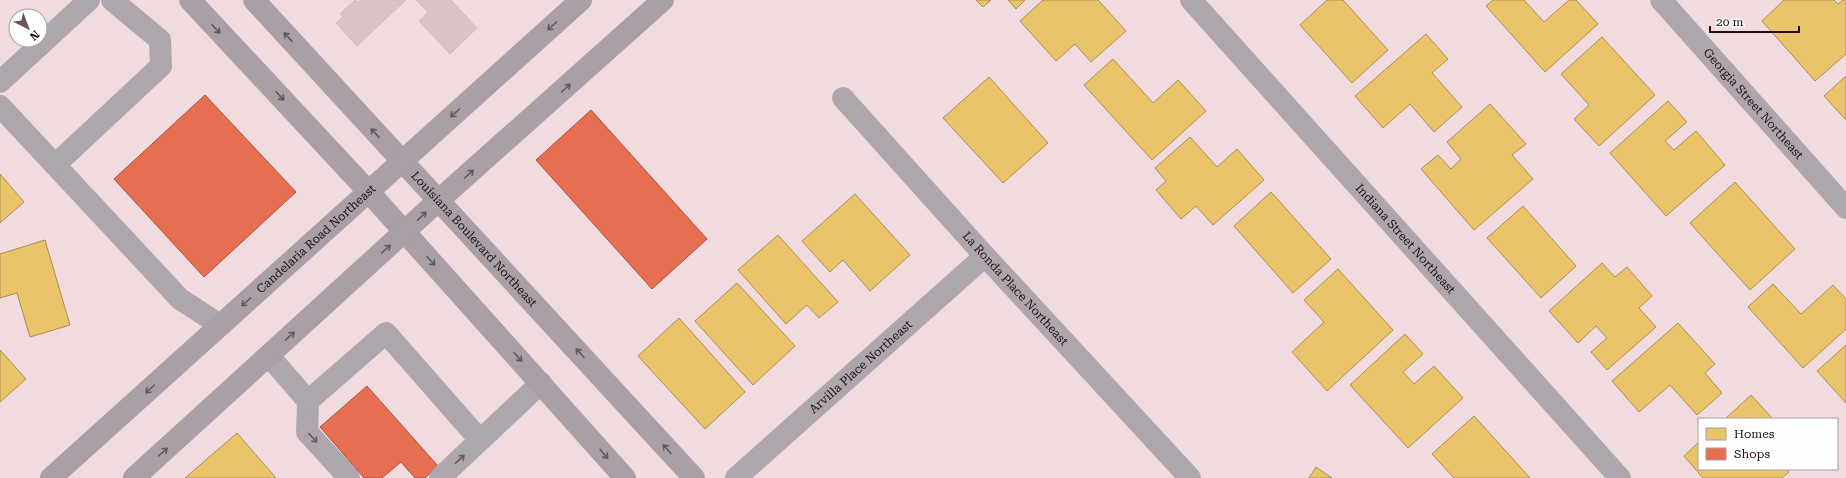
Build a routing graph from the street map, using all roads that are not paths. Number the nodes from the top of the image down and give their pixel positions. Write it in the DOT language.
graph roads {
  1 [pos="89,0"];
  2 [pos="112,0"];
  3 [pos="190,0"];
  4 [pos="254,0"];
  5 [pos="581,0"];
  6 [pos="663,0"];
  7 [pos="1191,0"];
  8 [pos="1661,0"];
  9 [pos="0,82"];
  10 [pos="844,98"];
  11 [pos="0,106"];
  12 [pos="402,161"];
  13 [pos="55,165"];
  14 [pos="368,191"];
  15 [pos="439,200"];
  16 [pos="1846,208"];
  17 [pos="404,232"];
  18 [pos="985,256"];
  19 [pos="220,325"];
  20 [pos="269,356"];
  21 [pos="542,384"];
  22 [pos="308,401"];
  23 [pos="480,440"];
  24 [pos="51,478"];
  25 [pos="134,478"];
  26 [pos="349,478"];
  27 [pos="440,478"];
  28 [pos="625,478"];
  29 [pos="694,478"];
  30 [pos="736,478"];
  31 [pos="1190,478"];
  32 [pos="1620,478"];
  1 -- 9 [label="street"];
  2 -- 13 [label="street"];
  3 -- 14 [label="main road, one-way"];
  12 -- 4 [label="main road, Louisiana Boulevard Northeast, one-way"];
  5 -- 12 [label="main road, Candelaria Road Northeast, one-way"];
  15 -- 6 [label="main road, one-way"];
  7 -- 32 [label="street, Indiana Street Northeast"];
  8 -- 16 [label="street, Georgia Street Northeast"];
  10 -- 18 [label="street, La Ronda Place Northeast"];
  11 -- 13 [label="street"];
  12 -- 14 [label="main road, Candelaria Road Northeast"];
  12 -- 15 [label="main road, Louisiana Boulevard Northeast"];
  13 -- 19 [label="street"];
  14 -- 17 [label="main road"];
  14 -- 19 [label="main road, Candelaria Road Northeast, one-way"];
  17 -- 15 [label="main road, one-way"];
  29 -- 15 [label="main road, Louisiana Boulevard Northeast, one-way"];
  20 -- 17 [label="main road, one-way"];
  17 -- 21 [label="main road, one-way"];
  18 -- 30 [label="street, Arvilla Place Northeast"];
  18 -- 31 [label="street, La Ronda Place Northeast"];
  19 -- 24 [label="main road, Candelaria Road Northeast, one-way"];
  20 -- 22 [label="street"];
  25 -- 20 [label="main road, one-way"];
  21 -- 23 [label="street"];
  21 -- 28 [label="main road, one-way"];
  22 -- 23 [label="street"];
  22 -- 26 [label="street, one-way"];
  27 -- 23 [label="street, one-way"];
}
